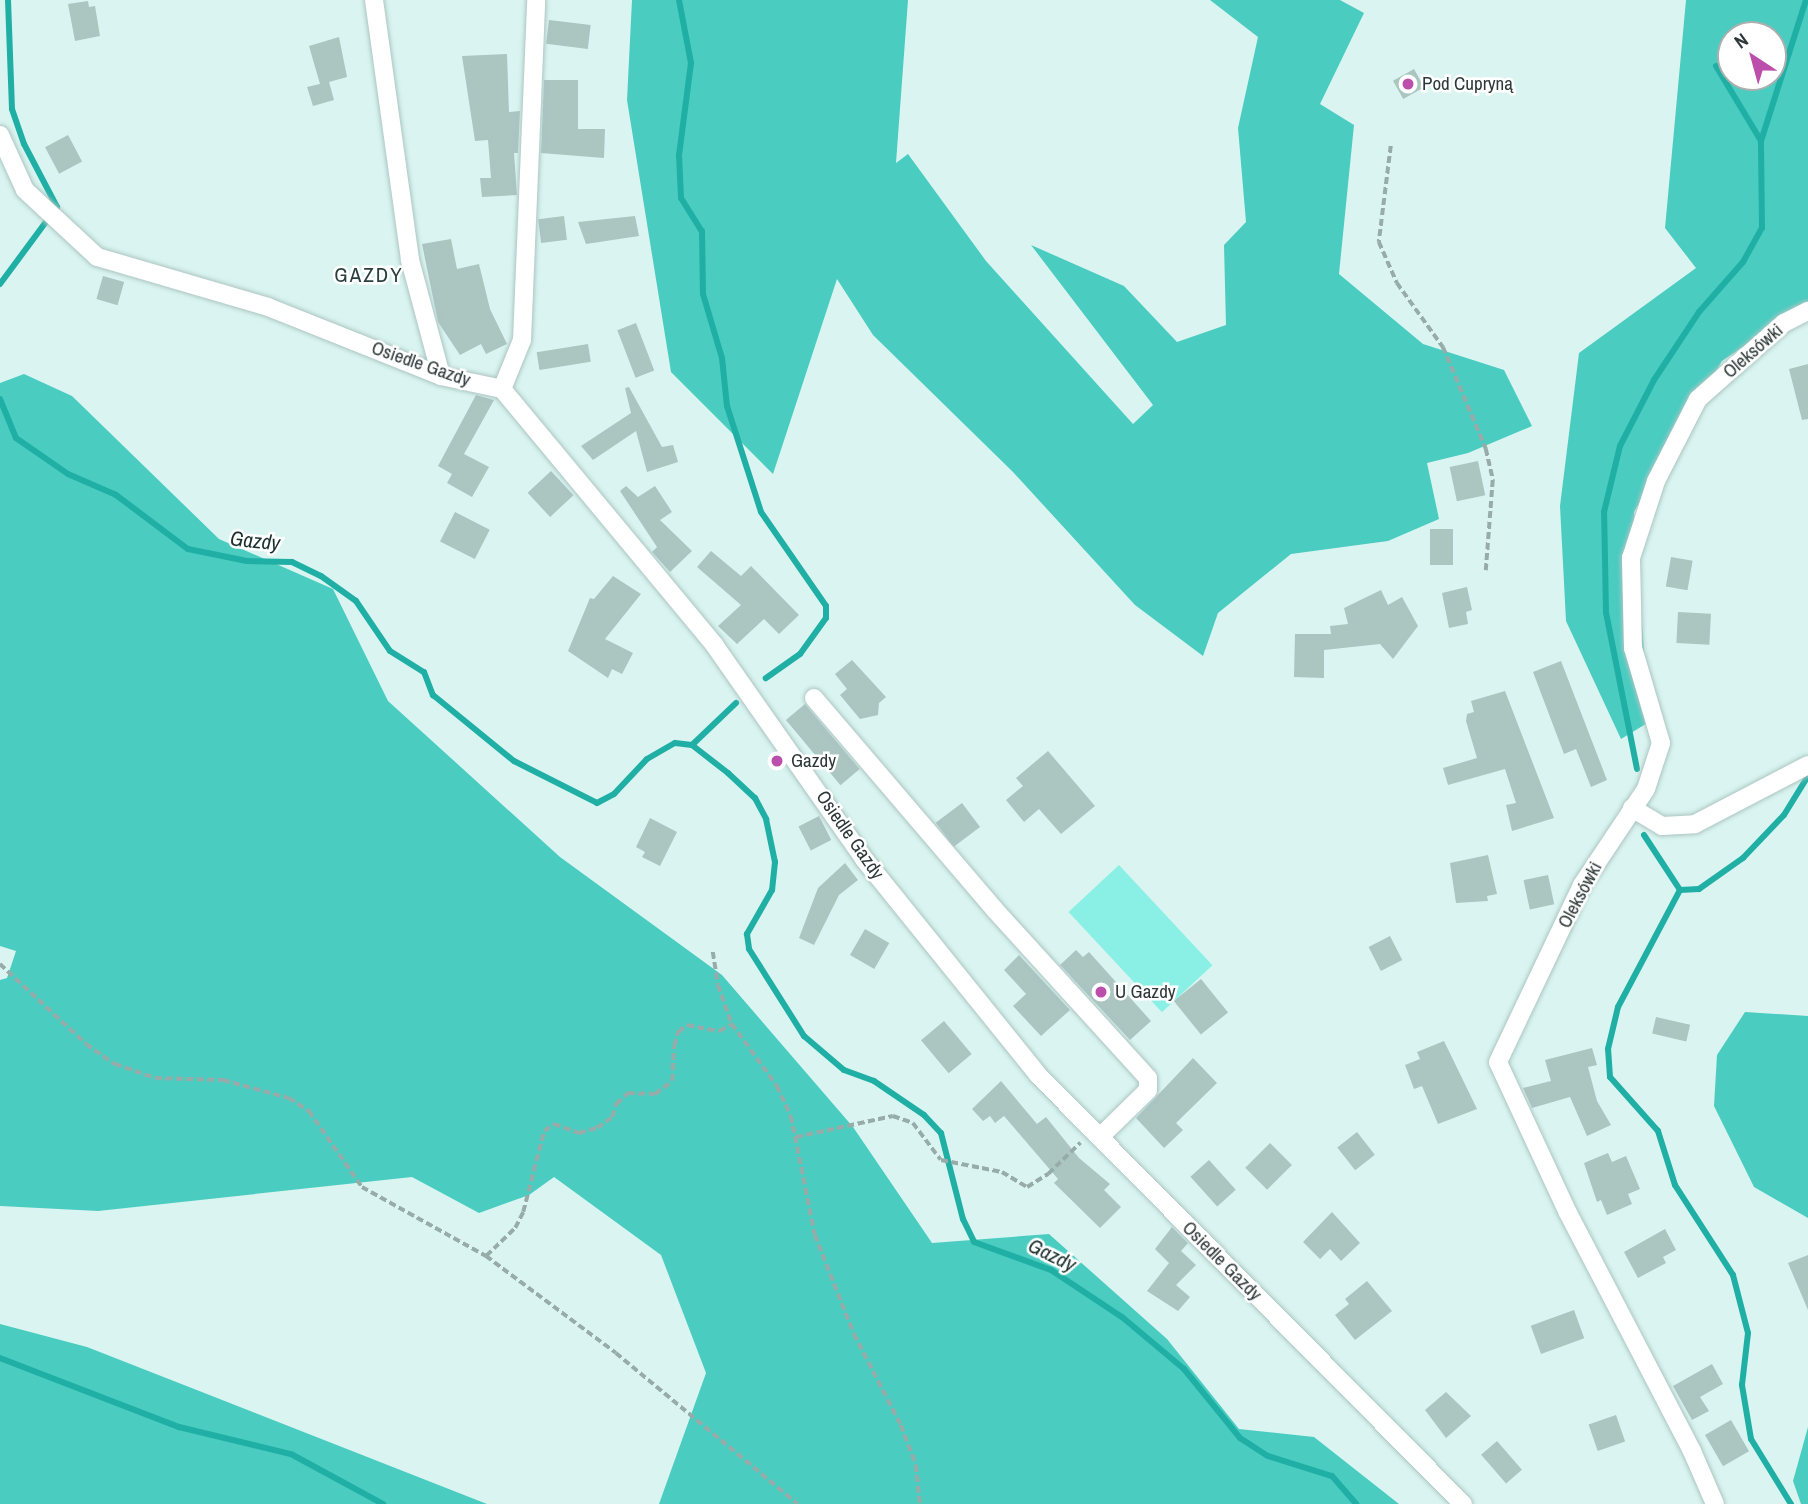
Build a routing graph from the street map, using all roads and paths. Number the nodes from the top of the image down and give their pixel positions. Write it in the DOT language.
graph roads {
  1 [pos="374,0"];
  2 [pos="536,0"];
  3 [pos="0,135"];
  4 [pos="1391,146"];
  5 [pos="1808,311"];
  6 [pos="441,376"];
  7 [pos="502,389"];
  8 [pos="1486,571"];
  9 [pos="814,698"];
  10 [pos="1805,766"];
  11 [pos="1632,808"];
  12 [pos="713,953"];
  13 [pos="0,964"];
  14 [pos="732,1024"];
  15 [pos="796,1137"];
  16 [pos="1100,1138"];
  17 [pos="486,1255"];
  18 [pos="798,1504"];
  19 [pos="920,1504"];
  20 [pos="1463,1504"];
  21 [pos="1714,1504"];
  1 -- 6 [label="street"];
  2 -- 7 [label="street"];
  3 -- 6 [label="street, Osiedle Gazdy"];
  4 -- 8 [label="path"];
  5 -- 11 [label="street, Oleksówki"];
  6 -- 7 [label="street, Osiedle Gazdy"];
  7 -- 16 [label="street, Osiedle Gazdy"];
  9 -- 16 [label="street"];
  10 -- 11 [label="street"];
  11 -- 21 [label="street, Oleksówki"];
  12 -- 14 [label="path"];
  13 -- 17 [label="path"];
  14 -- 15 [label="path"];
  14 -- 17 [label="path"];
  15 -- 16 [label="path"];
  15 -- 19 [label="path"];
  16 -- 20 [label="street, Osiedle Gazdy"];
  17 -- 18 [label="path"];
}
